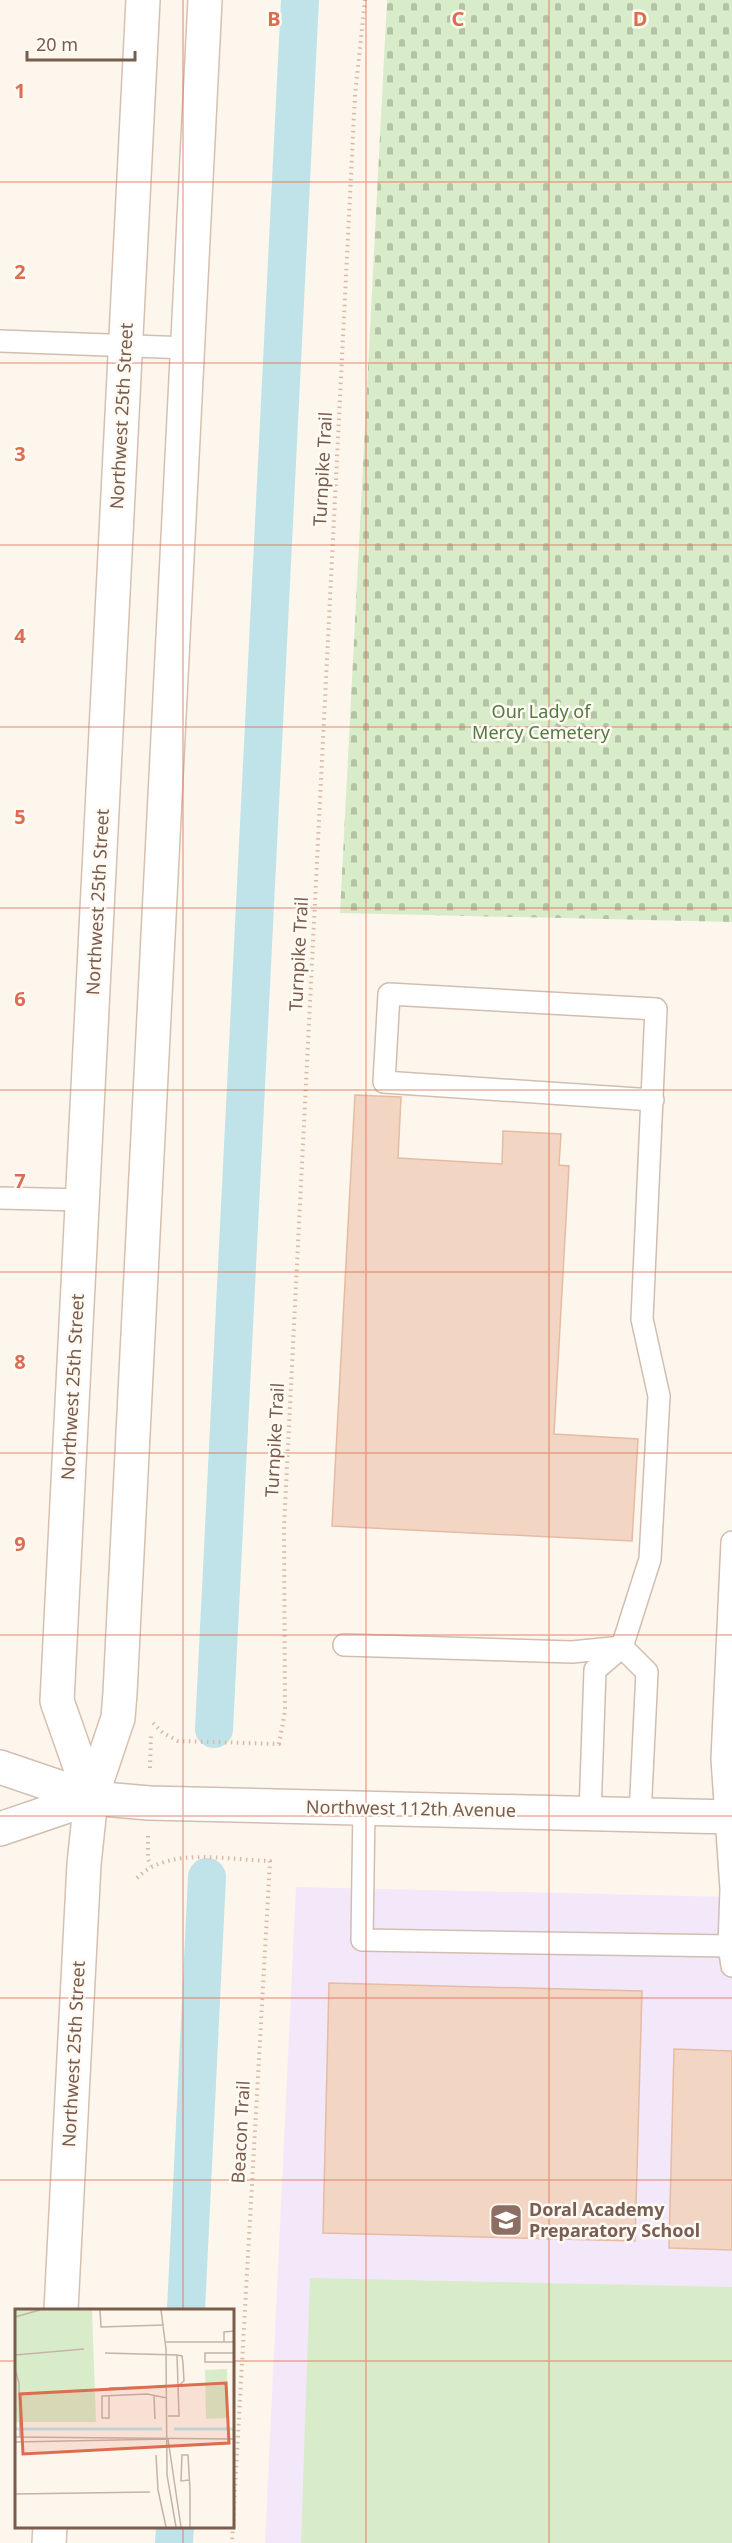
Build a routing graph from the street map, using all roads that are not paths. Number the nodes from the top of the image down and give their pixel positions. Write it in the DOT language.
graph roads {
  1 [pos="143,0"];
  2 [pos="205,0"];
  3 [pos="0,341"];
  4 [pos="126,345"];
  5 [pos="188,348"];
  6 [pos="653,1100"];
  7 [pos="0,1198"];
  8 [pos="83,1200"];
  9 [pos="732,1542"];
  10 [pos="344,1645"];
  11 [pos="622,1647"];
  12 [pos="0,1767"];
  13 [pos="91,1798"];
  14 [pos="364,1808"];
  15 [pos="590,1814"];
  16 [pos="640,1815"];
  17 [pos="728,1817"];
  18 [pos="0,1829"];
  19 [pos="731,1952"];
  20 [pos="61,2309"];
  21 [pos="50,2528"];
  22 [pos="49,2543"];
  1 -- 4 [label="main road, Northwest 25th Street"];
  2 -- 5 [label="main road, Northwest 25th Street"];
  3 -- 4 [label="lane"];
  4 -- 5 [label="lane"];
  4 -- 8 [label="main road, Northwest 25th Street"];
  5 -- 13 [label="main road, Northwest 25th Street"];
  6 -- 6 [label="lane"];
  6 -- 11 [label="lane"];
  7 -- 8 [label="lane"];
  8 -- 13 [label="main road, Northwest 25th Street"];
  9 -- 17 [label="lane"];
  10 -- 11 [label="lane"];
  11 -- 15 [label="lane"];
  11 -- 16 [label="lane"];
  12 -- 13 [label="main road, Northwest 112th Avenue"];
  13 -- 14 [label="main road, Northwest 112th Avenue"];
  13 -- 18 [label="main road, Northwest 112th Avenue"];
  13 -- 20 [label="main road, Northwest 25th Street"];
  14 -- 15 [label="main road, Northwest 112th Avenue"];
  14 -- 19 [label="lane"];
  15 -- 16 [label="main road, Northwest 112th Avenue"];
  16 -- 17 [label="main road, Northwest 112th Avenue"];
  17 -- 19 [label="lane"];
  21 -- 22 [label="main road"];
}
